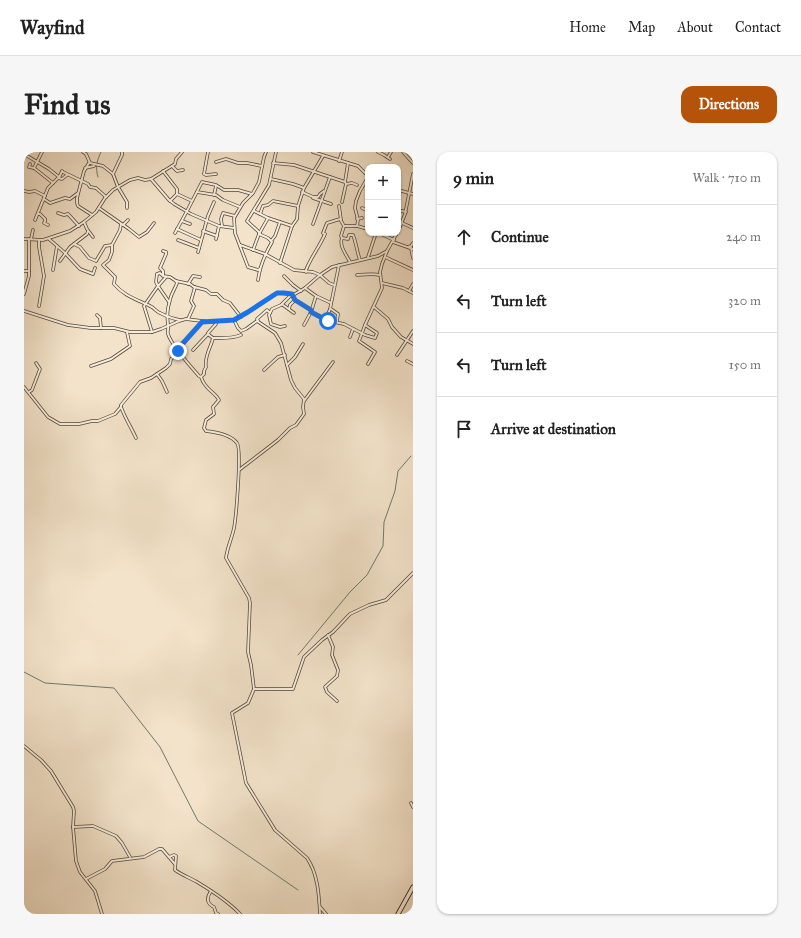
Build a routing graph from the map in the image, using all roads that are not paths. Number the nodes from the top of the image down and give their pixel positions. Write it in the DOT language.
graph roads {
  1 [pos="42,152"];
  2 [pos="83,152"];
  3 [pos="122,152"];
  4 [pos="182,152"];
  5 [pos="208,152"];
  6 [pos="266,152"];
  7 [pos="276,152"];
  8 [pos="313,152"];
  9 [pos="342,152"];
  10 [pos="378,152"];
  11 [pos="391,152"];
  12 [pos="404,152"];
  13 [pos="320,153"];
  14 [pos="24,154"];
  15 [pos="323,156"];
  16 [pos="339,161"];
  17 [pos="37,162"];
  18 [pos="216,162"];
  19 [pos="90,163"];
  20 [pos="273,163"];
  21 [pos="348,163"];
  22 [pos="413,163"];
  23 [pos="30,164"];
  24 [pos="95,165"];
  25 [pos="172,166"];
  26 [pos="262,166"];
  27 [pos="34,168"];
  28 [pos="85,168"];
  29 [pos="184,170"];
  30 [pos="163,171"];
  31 [pos="313,171"];
  32 [pos="365,173"];
  33 [pos="113,174"];
  34 [pos="216,174"];
  35 [pos="413,174"];
  36 [pos="67,175"];
  37 [pos="330,177"];
  38 [pos="59,178"];
  39 [pos="151,179"];
  40 [pos="271,179"];
  41 [pos="81,181"];
  42 [pos="365,182"];
  43 [pos="52,183"];
  44 [pos="346,183"];
  45 [pos="357,185"];
  46 [pos="216,186"];
  47 [pos="118,187"];
  48 [pos="304,188"];
  49 [pos="24,191"];
  50 [pos="324,191"];
  51 [pos="401,191"];
  52 [pos="197,192"];
  53 [pos="302,192"];
  54 [pos="409,192"];
  55 [pos="78,193"];
  56 [pos="177,194"];
  57 [pos="252,194"];
  58 [pos="413,194"];
  59 [pos="214,195"];
  60 [pos="45,196"];
  61 [pos="106,197"];
  62 [pos="313,197"];
  63 [pos="44,199"];
  64 [pos="170,201"];
  65 [pos="192,201"];
  66 [pos="322,201"];
  67 [pos="214,202"];
  68 [pos="342,202"];
  69 [pos="331,204"];
  70 [pos="298,206"];
  71 [pos="339,206"];
  72 [pos="240,207"];
  73 [pos="99,208"];
  74 [pos="127,208"];
  75 [pos="362,208"];
  76 [pos="365,210"];
  77 [pos="187,211"];
  78 [pos="254,211"];
  79 [pos="401,211"];
  80 [pos="406,212"];
  81 [pos="58,213"];
  82 [pos="38,214"];
  83 [pos="260,214"];
  84 [pos="92,215"];
  85 [pos="235,216"];
  86 [pos="268,218"];
  87 [pos="362,218"];
  88 [pos="36,220"];
  89 [pos="128,220"];
  90 [pos="342,220"];
  91 [pos="357,220"];
  92 [pos="182,221"];
  93 [pos="206,221"];
  94 [pos="84,222"];
  95 [pos="280,222"];
  96 [pos="154,223"];
  97 [pos="402,223"];
  98 [pos="122,224"];
  99 [pos="190,224"];
  100 [pos="313,224"];
  101 [pos="48,225"];
  102 [pos="79,226"];
  103 [pos="221,226"];
  104 [pos="292,226"];
  105 [pos="344,226"];
  106 [pos="357,226"];
  107 [pos="234,228"];
  108 [pos="365,228"];
  109 [pos="413,228"];
  110 [pos="177,229"];
  111 [pos="33,230"];
  112 [pos="88,230"];
  113 [pos="204,231"];
  114 [pos="174,233"];
  115 [pos="260,234"];
  116 [pos="217,236"];
  117 [pos="377,236"];
  118 [pos="384,236"];
  119 [pos="396,236"];
  120 [pos="93,237"];
  121 [pos="342,238"];
  122 [pos="24,239"];
  123 [pos="30,239"];
  124 [pos="49,239"];
  125 [pos="39,240"];
  126 [pos="178,240"];
  127 [pos="201,240"];
  128 [pos="216,240"];
  129 [pos="271,240"];
  130 [pos="393,241"];
  131 [pos="74,244"];
  132 [pos="112,245"];
  133 [pos="240,245"];
  134 [pos="57,246"];
  135 [pos="412,247"];
  136 [pos="199,248"];
  137 [pos="253,250"];
  138 [pos="163,251"];
  139 [pos="387,251"];
  140 [pos="198,252"];
  141 [pos="66,253"];
  142 [pos="264,254"];
  143 [pos="385,257"];
  144 [pos="368,258"];
  145 [pos="413,258"];
  146 [pos="360,260"];
  147 [pos="60,261"];
  148 [pos="350,262"];
  149 [pos="280,263"];
  150 [pos="339,265"];
  151 [pos="413,266"];
  152 [pos="96,268"];
  153 [pos="260,269"];
  154 [pos="53,270"];
  155 [pos="412,270"];
  156 [pos="24,271"];
  157 [pos="29,271"];
  158 [pos="306,272"];
  159 [pos="380,274"];
  160 [pos="320,275"];
  161 [pos="357,275"];
  162 [pos="164,276"];
  163 [pos="284,276"];
  164 [pos="200,277"];
  165 [pos="258,280"];
  166 [pos="176,281"];
  167 [pos="382,283"];
  168 [pos="188,284"];
  169 [pos="413,284"];
  170 [pos="334,285"];
  171 [pos="158,286"];
  172 [pos="196,287"];
  173 [pos="305,288"];
  174 [pos="301,291"];
  175 [pos="408,291"];
  176 [pos="413,293"];
  177 [pos="24,294"];
  178 [pos="293,296"];
  179 [pos="316,296"];
  180 [pos="295,300"];
  181 [pos="169,302"];
  182 [pos="332,303"];
  183 [pos="144,304"];
  184 [pos="284,305"];
  185 [pos="39,306"];
  186 [pos="374,307"];
  187 [pos="330,308"];
  188 [pos="289,309"];
  189 [pos="24,311"];
  190 [pos="271,311"];
  191 [pos="311,311"];
  192 [pos="294,313"];
  193 [pos="97,315"];
  194 [pos="167,315"];
  195 [pos="241,316"];
  196 [pos="181,320"];
  197 [pos="188,320"];
  198 [pos="234,320"];
  199 [pos="270,320"];
  200 [pos="326,320"];
  201 [pos="258,321"];
  202 [pos="202,322"];
  203 [pos="216,322"];
  204 [pos="337,322"];
  205 [pos="304,325"];
  206 [pos="364,325"];
  207 [pos="169,326"];
  208 [pos="285,326"];
  209 [pos="101,328"];
  210 [pos="353,329"];
  211 [pos="268,330"];
  212 [pos="127,331"];
  213 [pos="413,331"];
  214 [pos="152,332"];
  215 [pos="361,333"];
  216 [pos="208,334"];
  217 [pos="241,335"];
  218 [pos="350,337"];
  219 [pos="213,338"];
  220 [pos="406,340"];
  221 [pos="304,344"];
  222 [pos="413,344"];
  223 [pos="193,350"];
  224 [pos="178,351"];
  225 [pos="285,355"];
  226 [pos="397,355"];
  227 [pos="407,361"];
  228 [pos="333,362"];
  229 [pos="36,363"];
  230 [pos="368,364"];
  231 [pos="413,364"];
  232 [pos="287,365"];
  233 [pos="91,366"];
  234 [pos="264,370"];
  235 [pos="157,374"];
  236 [pos="201,377"];
  237 [pos="24,387"];
  238 [pos="30,392"];
  239 [pos="167,392"];
  240 [pos="304,402"];
  241 [pos="121,407"];
  242 [pos="136,438"];
  243 [pos="239,471"];
  244 [pos="413,573"];
  245 [pos="328,635"];
  246 [pos="254,689"];
  247 [pos="337,701"];
  248 [pos="24,746"];
  249 [pos="411,803"];
  250 [pos="413,807"];
  251 [pos="73,827"];
  252 [pos="169,857"];
  253 [pos="130,858"];
  254 [pos="175,864"];
  255 [pos="86,879"];
  256 [pos="413,887"];
  257 [pos="211,891"];
  258 [pos="320,907"];
  259 [pos="102,914"];
  260 [pos="218,914"];
  261 [pos="240,914"];
  262 [pos="320,914"];
  263 [pos="326,914"];
  264 [pos="398,914"];
  1 -- 17 [label="street"];
  2 -- 19 [label="street"];
  3 -- 33 [label="street"];
  4 -- 25 [label="street"];
  5 -- 34 [label="street"];
  6 -- 26 [label="street"];
  7 -- 20 [label="street"];
  8 -- 13 [label="street"];
  9 -- 16 [label="street"];
  10 -- 11 [label="street"];
  12 -- 22 [label="street"];
  13 -- 15 [label="street"];
  14 -- 17 [label="street"];
  15 -- 16 [label="street"];
  15 -- 31 [label="street"];
  16 -- 21 [label="street"];
  17 -- 27 [label="street"];
  17 -- 38 [label="street"];
  18 -- 26 [label="street"];
  19 -- 24 [label="street"];
  19 -- 28 [label="street"];
  20 -- 31 [label="street"];
  20 -- 40 [label="street"];
  21 -- 32 [label="street"];
  21 -- 44 [label="street"];
  23 -- 27 [label="street"];
  24 -- 28 [label="street"];
  24 -- 33 [label="street"];
  25 -- 29 [label="street"];
  25 -- 30 [label="street"];
  26 -- 57 [label="street"];
  27 -- 43 [label="street"];
  28 -- 41 [label="street"];
  30 -- 39 [label="street"];
  30 -- 56 [label="street"];
  31 -- 37 [label="street"];
  31 -- 48 [label="street"];
  33 -- 47 [label="street"];
  35 -- 54 [label="street"];
  36 -- 38 [label="street"];
  36 -- 38 [label="street"];
  36 -- 41 [label="street"];
  37 -- 44 [label="street"];
  37 -- 50 [label="street"];
  38 -- 43 [label="street"];
  39 -- 47 [label="street"];
  39 -- 64 [label="street"];
  40 -- 48 [label="street"];
  40 -- 78 [label="street"];
  41 -- 55 [label="street"];
  41 -- 61 [label="street"];
  42 -- 91 [label="street"];
  43 -- 60 [label="street"];
  44 -- 45 [label="street"];
  44 -- 68 [label="street"];
  46 -- 52 [label="street"];
  46 -- 57 [label="street"];
  46 -- 59 [label="street"];
  47 -- 61 [label="street"];
  47 -- 74 [label="street"];
  48 -- 53 [label="street"];
  49 -- 60 [label="street"];
  50 -- 62 [label="street"];
  50 -- 66 [label="street"];
  51 -- 54 [label="street"];
  52 -- 59 [label="street"];
  52 -- 65 [label="street"];
  53 -- 62 [label="street"];
  53 -- 70 [label="street"];
  54 -- 58 [label="street"];
  54 -- 80 [label="street"];
  55 -- 63 [label="street"];
  55 -- 84 [label="street"];
  56 -- 64 [label="street"];
  56 -- 65 [label="street"];
  57 -- 72 [label="street"];
  59 -- 72 [label="street"];
  60 -- 63 [label="street"];
  61 -- 73 [label="street"];
  62 -- 66 [label="street"];
  63 -- 82 [label="street"];
  64 -- 77 [label="street"];
  65 -- 77 [label="street"];
  66 -- 69 [label="street"];
  66 -- 100 [label="street"];
  67 -- 93 [label="street"];
  70 -- 83 [label="street"];
  70 -- 104 [label="street"];
  71 -- 90 [label="street"];
  72 -- 85 [label="street"];
  73 -- 84 [label="street"];
  73 -- 98 [label="street"];
  75 -- 76 [label="street"];
  77 -- 92 [label="street"];
  77 -- 93 [label="street"];
  78 -- 83 [label="street"];
  78 -- 115 [label="street"];
  79 -- 80 [label="street"];
  80 -- 97 [label="street"];
  81 -- 102 [label="street"];
  82 -- 88 [label="street"];
  82 -- 101 [label="street"];
  83 -- 86 [label="street"];
  84 -- 94 [label="street"];
  85 -- 103 [label="street"];
  85 -- 107 [label="street"];
  86 -- 95 [label="street"];
  86 -- 115 [label="street"];
  87 -- 91 [label="street"];
  89 -- 98 [label="street"];
  90 -- 105 [label="street"];
  90 -- 158 [label="street"];
  91 -- 106 [label="street"];
  92 -- 99 [label="street"];
  92 -- 110 [label="street"];
  93 -- 103 [label="street"];
  93 -- 113 [label="street"];
  94 -- 102 [label="street"];
  94 -- 112 [label="street"];
  95 -- 104 [label="street"];
  95 -- 129 [label="street"];
  96 -- 98 [label="street"];
  97 -- 109 [label="street"];
  98 -- 132 [label="street"];
  102 -- 124 [label="street"];
  103 -- 107 [label="street"];
  103 -- 116 [label="street"];
  104 -- 149 [label="street"];
  105 -- 106 [label="street"];
  105 -- 121 [label="street"];
  106 -- 108 [label="street"];
  107 -- 133 [label="street"];
  110 -- 114 [label="street"];
  110 -- 127 [label="street"];
  111 -- 123 [label="street"];
  112 -- 120 [label="street"];
  112 -- 131 [label="street"];
  113 -- 116 [label="street"];
  113 -- 127 [label="street"];
  115 -- 129 [label="street"];
  115 -- 137 [label="street"];
  116 -- 128 [label="street"];
  117 -- 144 [label="street"];
  118 -- 130 [label="street"];
  119 -- 130 [label="street"];
  121 -- 146 [label="street"];
  121 -- 148 [label="street"];
  122 -- 123 [label="street"];
  123 -- 125 [label="street"];
  123 -- 157 [label="street"];
  124 -- 125 [label="street"];
  124 -- 134 [label="street"];
  125 -- 185 [label="street"];
  126 -- 136 [label="street"];
  127 -- 136 [label="street"];
  129 -- 142 [label="street"];
  130 -- 135 [label="street"];
  130 -- 139 [label="street"];
  131 -- 132 [label="street"];
  131 -- 141 [label="street"];
  132 -- 183 [label="street"];
  133 -- 137 [label="street"];
  133 -- 153 [label="street"];
  134 -- 141 [label="street"];
  134 -- 154 [label="street"];
  135 -- 145 [label="street"];
  136 -- 140 [label="street"];
  137 -- 142 [label="street"];
  138 -- 162 [label="street"];
  139 -- 143 [label="street"];
  139 -- 144 [label="street"];
  141 -- 147 [label="street"];
  141 -- 152 [label="street"];
  142 -- 149 [label="street"];
  142 -- 153 [label="street"];
  143 -- 155 [label="street"];
  143 -- 159 [label="street"];
  144 -- 146 [label="street"];
  146 -- 148 [label="street"];
  148 -- 150 [label="street"];
  149 -- 158 [label="street"];
  150 -- 160 [label="street"];
  150 -- 170 [label="street"];
  151 -- 155 [label="street"];
  153 -- 165 [label="street"];
  156 -- 157 [label="street"];
  157 -- 177 [label="street"];
  158 -- 160 [label="street"];
  159 -- 161 [label="street"];
  159 -- 167 [label="street"];
  160 -- 170 [label="street"];
  160 -- 173 [label="street"];
  162 -- 166 [label="street"];
  162 -- 171 [label="street"];
  162 -- 171 [label="street"];
  163 -- 174 [label="street"];
  164 -- 168 [label="street"];
  166 -- 168 [label="street"];
  166 -- 181 [label="street"];
  167 -- 175 [label="street"];
  167 -- 186 [label="street"];
  168 -- 172 [label="street"];
  169 -- 175 [label="street"];
  170 -- 182 [label="street"];
  171 -- 181 [label="street"];
  171 -- 183 [label="street"];
  172 -- 195 [label="street"];
  172 -- 197 [label="street"];
  173 -- 174 [label="street"];
  173 -- 179 [label="street"];
  174 -- 178 [label="street"];
  175 -- 176 [label="street"];
  178 -- 180 [label="street"];
  178 -- 190 [label="street"];
  178 -- 195 [label="street"];
  179 -- 182 [label="street"];
  179 -- 191 [label="street"];
  180 -- 188 [label="street"];
  180 -- 191 [label="street"];
  181 -- 194 [label="street"];
  182 -- 187 [label="street"];
  183 -- 194 [label="street"];
  183 -- 214 [label="street"];
  184 -- 188 [label="street"];
  186 -- 206 [label="street"];
  186 -- 220 [label="street"];
  187 -- 200 [label="street"];
  187 -- 204 [label="street"];
  188 -- 192 [label="street"];
  189 -- 209 [label="street"];
  190 -- 199 [label="street"];
  190 -- 201 [label="street"];
  191 -- 200 [label="street"];
  191 -- 205 [label="street"];
  193 -- 209 [label="street"];
  194 -- 196 [label="street"];
  194 -- 207 [label="street"];
  195 -- 198 [label="street"];
  196 -- 197 [label="street"];
  196 -- 207 [label="street"];
  197 -- 202 [label="street"];
  198 -- 201 [label="street"];
  198 -- 203 [label="street"];
  199 -- 208 [label="street"];
  199 -- 211 [label="street"];
  200 -- 204 [label="street"];
  201 -- 211 [label="street"];
  202 -- 203 [label="street"];
  202 -- 224 [label="street"];
  203 -- 216 [label="street"];
  204 -- 210 [label="street"];
  206 -- 215 [label="street"];
  206 -- 215 [label="street"];
  207 -- 214 [label="street"];
  207 -- 224 [label="street"];
  209 -- 212 [label="street"];
  210 -- 215 [label="street"];
  210 -- 218 [label="street"];
  211 -- 225 [label="street"];
  212 -- 214 [label="street"];
  212 -- 233 [label="street"];
  213 -- 220 [label="street"];
  215 -- 230 [label="street"];
  216 -- 219 [label="street"];
  216 -- 223 [label="street"];
  217 -- 219 [label="street"];
  219 -- 236 [label="street"];
  220 -- 222 [label="street"];
  220 -- 226 [label="street"];
  221 -- 232 [label="street"];
  224 -- 235 [label="street"];
  224 -- 236 [label="street"];
  225 -- 232 [label="street"];
  225 -- 234 [label="street"];
  227 -- 231 [label="street"];
  228 -- 240 [label="street"];
  229 -- 238 [label="street"];
  232 -- 240 [label="street"];
  235 -- 239 [label="street"];
  235 -- 241 [label="street"];
  236 -- 243 [label="street"];
  237 -- 238 [label="street"];
  238 -- 241 [label="street"];
  240 -- 243 [label="street"];
  241 -- 242 [label="street"];
  243 -- 246 [label="street"];
  244 -- 245 [label="street"];
  245 -- 246 [label="street"];
  245 -- 247 [label="street"];
  246 -- 258 [label="street"];
  248 -- 251 [label="street"];
  249 -- 250 [label="street"];
  251 -- 253 [label="street"];
  251 -- 255 [label="street"];
  252 -- 253 [label="street"];
  252 -- 254 [label="street"];
  252 -- 254 [label="street"];
  253 -- 255 [label="street"];
  254 -- 257 [label="street"];
  255 -- 259 [label="street"];
  256 -- 264 [label="street"];
  257 -- 260 [label="street"];
  257 -- 261 [label="street"];
  258 -- 262 [label="street"];
  258 -- 263 [label="street"];
}
